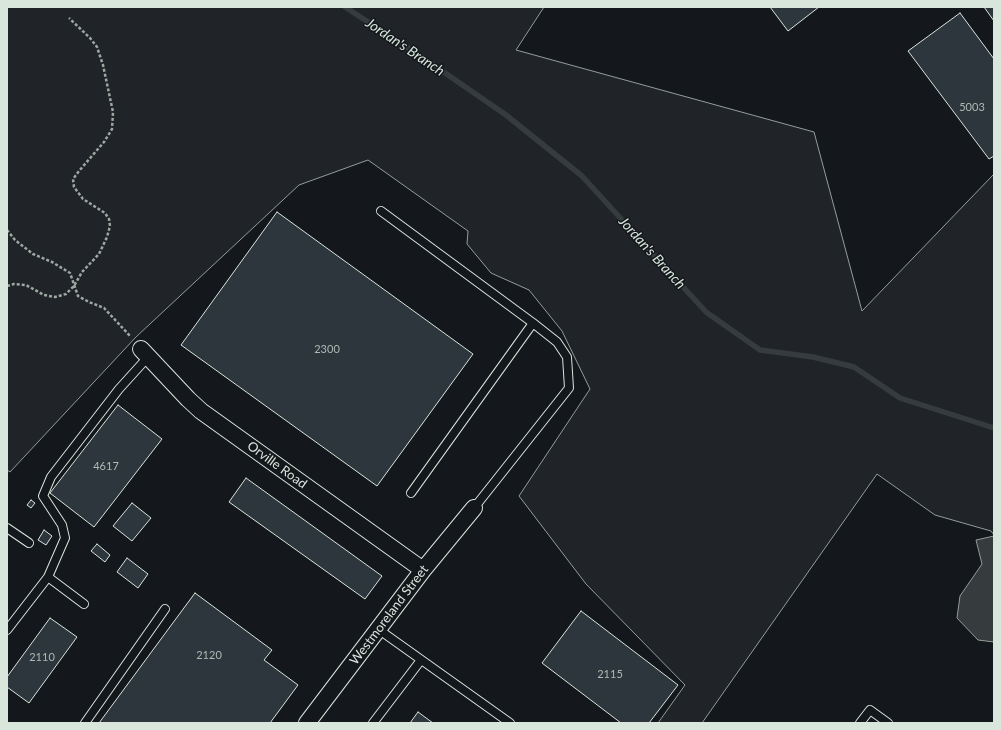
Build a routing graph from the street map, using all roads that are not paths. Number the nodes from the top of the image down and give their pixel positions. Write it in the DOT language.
graph roads {
  1 [pos="381,210"];
  2 [pos="533,323"];
  3 [pos="145,353"];
  4 [pos="411,493"];
  5 [pos="474,508"];
  6 [pos="7,528"];
  7 [pos="29,543"];
  8 [pos="423,570"];
  9 [pos="48,577"];
  10 [pos="84,604"];
  11 [pos="166,609"];
  12 [pos="378,629"];
  13 [pos="7,630"];
  14 [pos="421,660"];
  15 [pos="85,723"];
  16 [pos="307,723"];
  17 [pos="373,723"];
  18 [pos="510,723"];
  19 [pos="860,723"];
  20 [pos="888,723"];
  1 -- 2 [label="lane"];
  2 -- 4 [label="lane"];
  2 -- 5 [label="lane"];
  3 -- 8 [label="street, Orville Road"];
  3 -- 9 [label="lane"];
  5 -- 8 [label="street, Westmoreland Street"];
  6 -- 7 [label="lane"];
  8 -- 12 [label="street, Westmoreland Street"];
  9 -- 10 [label="lane"];
  9 -- 13 [label="lane"];
  11 -- 15 [label="lane"];
  12 -- 14 [label="lane"];
  12 -- 16 [label="street, Westmoreland Street"];
  14 -- 17 [label="lane"];
  14 -- 18 [label="lane"];
  19 -- 20 [label="lane"];
}
